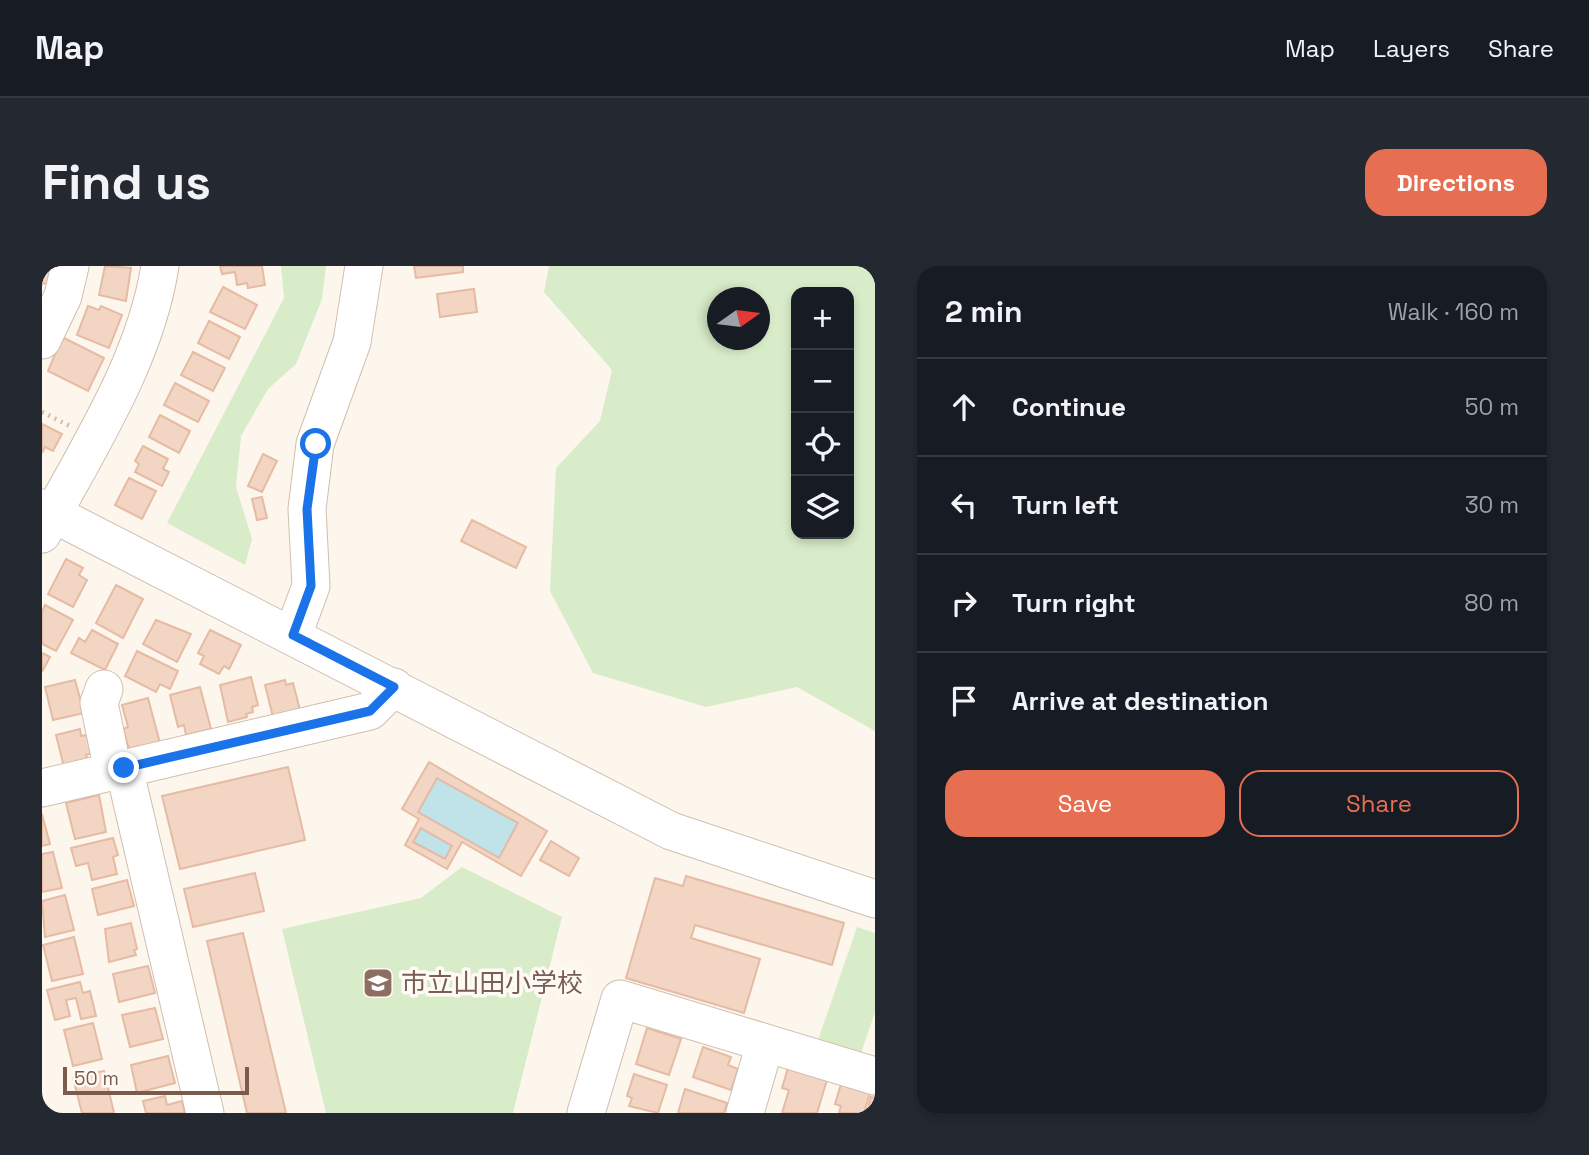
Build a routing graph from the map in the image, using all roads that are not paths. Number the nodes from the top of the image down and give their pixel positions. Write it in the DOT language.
graph roads {
  1 [pos="70,266"];
  2 [pos="160,266"];
  3 [pos="364,266"];
  4 [pos="42,340"];
  5 [pos="46,519"];
  6 [pos="293,635"];
  7 [pos="394,687"];
  8 [pos="104,689"];
  9 [pos="118,770"];
  10 [pos="42,788"];
  11 [pos="875,899"];
  12 [pos="765,1044"];
  13 [pos="875,1076"];
  14 [pos="205,1113"];
  15 [pos="586,1113"];
  16 [pos="745,1113"];
  1 -- 4 [label="street"];
  2 -- 5 [label="street"];
  3 -- 6 [label="street"];
  5 -- 6 [label="street"];
  6 -- 7 [label="street"];
  7 -- 9 [label="street"];
  7 -- 11 [label="street"];
  8 -- 9 [label="street"];
  9 -- 10 [label="street"];
  9 -- 14 [label="street"];
  12 -- 13 [label="street"];
  12 -- 15 [label="street"];
  12 -- 16 [label="street"];
}
